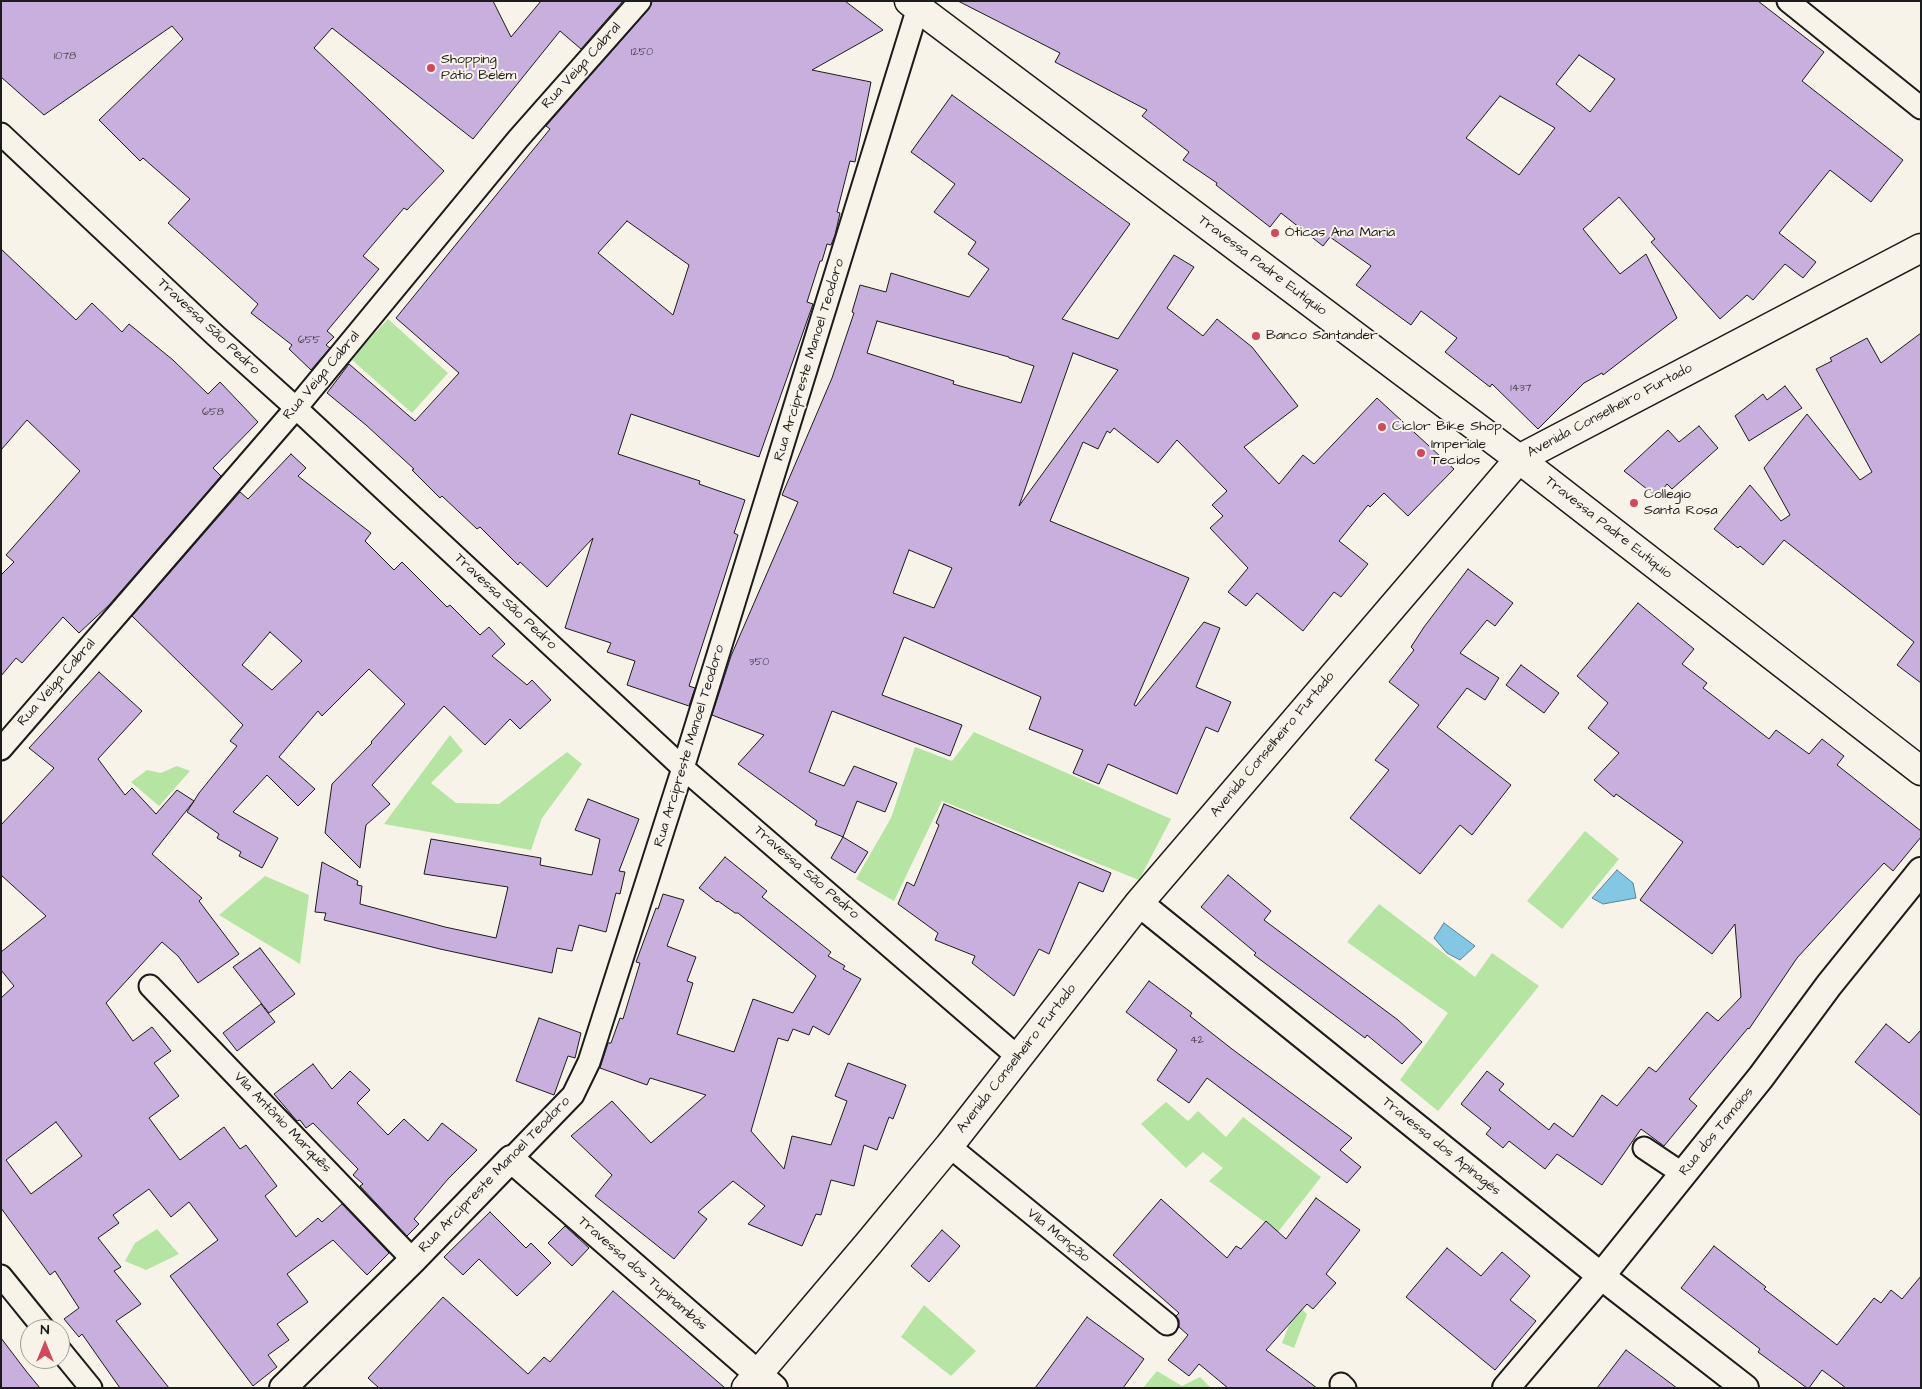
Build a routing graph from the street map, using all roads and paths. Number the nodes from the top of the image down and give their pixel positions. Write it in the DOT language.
graph roads {
  1 [pos="640,1"];
  2 [pos="1788,1"];
  3 [pos="916,3"];
  4 [pos="1921,108"];
  5 [pos="1,134"];
  6 [pos="1921,248"];
  7 [pos="296,408"];
  8 [pos="1519,459"];
  9 [pos="1,748"];
  10 [pos="683,768"];
  11 [pos="1921,771"];
  12 [pos="1921,871"];
  13 [pos="1139,903"];
  14 [pos="150,986"];
  15 [pos="1020,1058"];
  16 [pos="949,1146"];
  17 [pos="1644,1148"];
  18 [pos="511,1159"];
  19 [pos="1683,1174"];
  20 [pos="413,1260"];
  21 [pos="1,1276"];
  22 [pos="1601,1276"];
  23 [pos="36,1319"];
  24 [pos="1167,1324"];
  25 [pos="70,1362"];
  26 [pos="759,1383"];
  27 [pos="91,1388"];
  28 [pos="283,1388"];
  29 [pos="1506,1388"];
  30 [pos="1745,1388"];
  1 -- 7 [label="street, Rua Veiga Cabral"];
  2 -- 4 [label="street"];
  3 -- 8 [label="main road, Travessa Padre Eutíquio"];
  3 -- 10 [label="street, Rua Arcipreste Manoel Teodoro"];
  5 -- 7 [label="street, Travessa São Pedro"];
  6 -- 8 [label="main road, Avenida Conselheiro Furtado"];
  7 -- 9 [label="street, Rua Veiga Cabral"];
  7 -- 10 [label="street, Travessa São Pedro"];
  8 -- 11 [label="main road, Travessa Padre Eutíquio"];
  8 -- 13 [label="main road, Avenida Conselheiro Furtado"];
  10 -- 15 [label="street, Travessa São Pedro"];
  10 -- 18 [label="street, Rua Arcipreste Manoel Teodoro"];
  12 -- 19 [label="street, Rua dos Tamoios"];
  13 -- 15 [label="main road, Avenida Conselheiro Furtado"];
  13 -- 22 [label="street, Travessa dos Apinagés"];
  14 -- 20 [label="street, Vila Antônio Marquês"];
  15 -- 16 [label="main road, Avenida Conselheiro Furtado"];
  16 -- 24 [label="street, Vila Monção"];
  16 -- 26 [label="main road, Avenida Conselheiro Furtado"];
  17 -- 19 [label="street"];
  18 -- 20 [label="street, Rua Arcipreste Manoel Teodoro"];
  18 -- 26 [label="street, Travessa dos Tupinambás"];
  19 -- 22 [label="street, Rua dos Tamoios"];
  20 -- 28 [label="street, Rua Arcipreste Manoel Teodoro"];
  21 -- 23 [label="street"];
  22 -- 29 [label="street, Rua dos Tamoios"];
  22 -- 30 [label="street, Travessa dos Apinagés"];
  25 -- 27 [label="street"];
}
